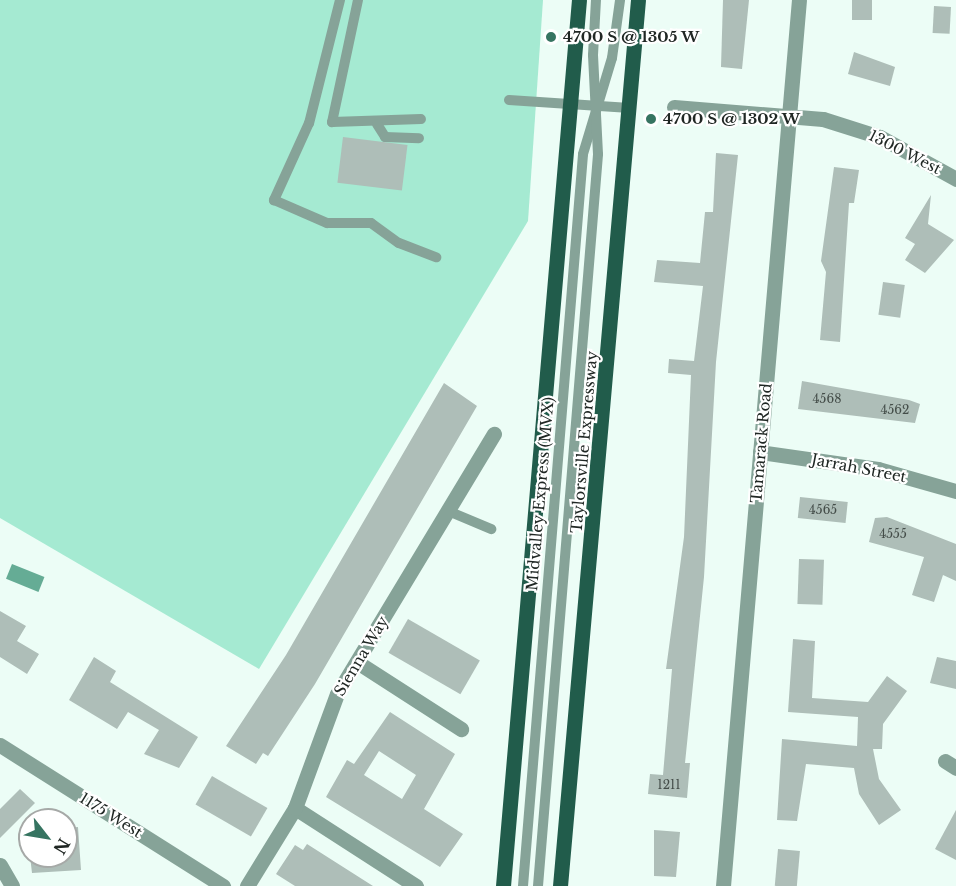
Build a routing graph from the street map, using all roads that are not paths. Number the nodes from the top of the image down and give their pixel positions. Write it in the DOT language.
graph roads {
  1 [pos="340,0"];
  2 [pos="358,0"];
  3 [pos="579,0"];
  4 [pos="596,0"];
  5 [pos="620,0"];
  6 [pos="638,0"];
  7 [pos="799,0"];
  8 [pos="509,100"];
  9 [pos="570,104"];
  10 [pos="597,106"];
  11 [pos="674,107"];
  12 [pos="630,108"];
  13 [pos="788,116"];
  14 [pos="421,119"];
  15 [pos="377,124"];
  16 [pos="420,138"];
  17 [pos="956,179"];
  18 [pos="436,257"];
  19 [pos="494,434"];
  20 [pos="760,452"];
  21 [pos="956,491"];
  22 [pos="448,511"];
  23 [pos="491,529"];
  24 [pos="357,662"];
  25 [pos="461,729"];
  26 [pos="0,745"];
  27 [pos="295,808"];
  28 [pos="0,865"];
  29 [pos="12,886"];
  30 [pos="223,886"];
  31 [pos="247,886"];
  32 [pos="416,886"];
  33 [pos="503,886"];
  34 [pos="523,886"];
  35 [pos="538,886"];
  36 [pos="560,886"];
  37 [pos="723,886"];
  1 -- 18 [label="lane"];
  2 -- 15 [label="lane"];
  3 -- 9 [label="main road"];
  4 -- 10 [label="lane, Midvalley Express (MVX)"];
  5 -- 10 [label="lane, Midvalley Express (MVX)"];
  6 -- 12 [label="main road, Taylorsville Expressway"];
  7 -- 13 [label="street, Tamarack Road"];
  8 -- 9 [label="lane"];
  9 -- 10 [label="lane"];
  9 -- 33 [label="main road"];
  10 -- 12 [label="lane"];
  10 -- 34 [label="lane, Midvalley Express (MVX)"];
  10 -- 35 [label="lane, Midvalley Express (MVX)"];
  11 -- 13 [label="street, 1300 West"];
  12 -- 36 [label="main road, Taylorsville Expressway"];
  13 -- 17 [label="street, 1300 West"];
  13 -- 20 [label="street, Tamarack Road"];
  14 -- 15 [label="lane"];
  15 -- 16 [label="lane"];
  19 -- 22 [label="street, Sienna Way"];
  20 -- 21 [label="street, Jarrah Street"];
  20 -- 37 [label="street, Tamarack Road"];
  22 -- 23 [label="lane"];
  22 -- 24 [label="street, Sienna Way"];
  24 -- 25 [label="street"];
  24 -- 27 [label="street, Sienna Way"];
  26 -- 30 [label="street, 1175 West"];
  27 -- 31 [label="street, Sienna Way"];
  27 -- 32 [label="street"];
  28 -- 29 [label="street"];
}
